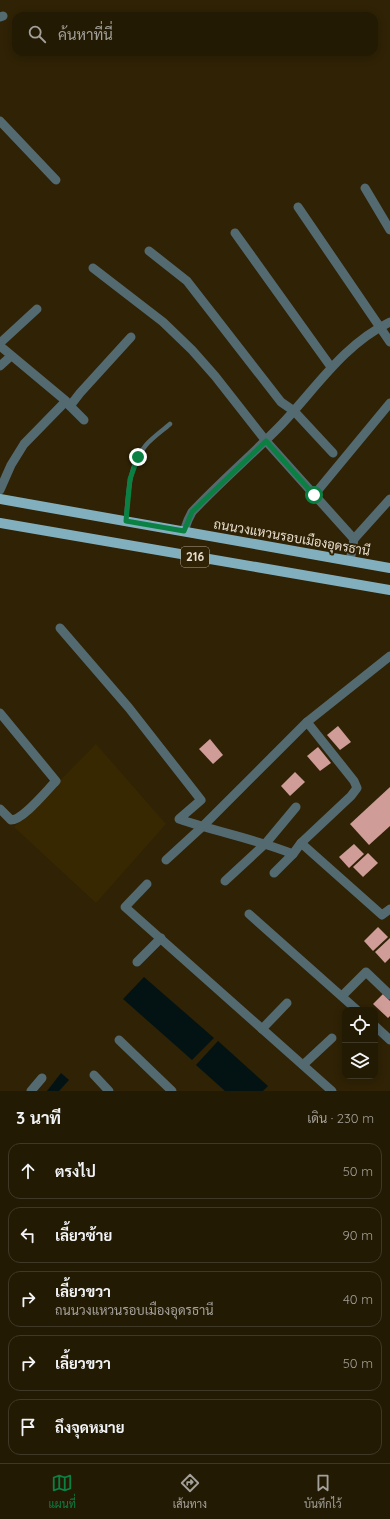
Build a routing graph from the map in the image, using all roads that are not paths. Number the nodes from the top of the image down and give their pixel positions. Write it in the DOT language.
graph roads {
  1 [pos="0,122"];
  2 [pos="56,180"];
  3 [pos="365,188"];
  4 [pos="298,208"];
  5 [pos="390,230"];
  6 [pos="235,233"];
  7 [pos="149,251"];
  8 [pos="93,268"];
  9 [pos="37,309"];
  10 [pos="390,322"];
  11 [pos="379,328"];
  12 [pos="132,337"];
  13 [pos="390,342"];
  14 [pos="0,343"];
  15 [pos="0,346"];
  16 [pos="11,356"];
  17 [pos="0,366"];
  18 [pos="331,367"];
  19 [pos="390,403"];
  20 [pos="68,404"];
  21 [pos="294,412"];
  22 [pos="84,420"];
  23 [pos="170,424"];
  24 [pos="266,441"];
  25 [pos="333,453"];
  26 [pos="0,490"];
  27 [pos="314,495"];
  28 [pos="0,499"];
  29 [pos="390,499"];
  30 [pos="126,521"];
  31 [pos="0,523"];
  32 [pos="184,531"];
  33 [pos="354,539"];
  34 [pos="350,561"];
  35 [pos="390,568"];
  36 [pos="390,590"];
  37 [pos="60,628"];
  38 [pos="390,656"];
  39 [pos="0,713"];
  40 [pos="307,722"];
  41 [pos="296,807"];
  42 [pos="0,809"];
  43 [pos="202,827"];
  44 [pos="266,843"];
  45 [pos="301,843"];
  46 [pos="294,854"];
  47 [pos="166,860"];
  48 [pos="274,873"];
  49 [pos="226,881"];
  50 [pos="147,884"];
  51 [pos="390,909"];
  52 [pos="249,914"];
  53 [pos="161,938"];
  54 [pos="137,962"];
  55 [pos="390,995"];
  56 [pos="342,996"];
  57 [pos="288,1003"];
  58 [pos="354,1007"];
  59 [pos="262,1028"];
  60 [pos="378,1029"];
  61 [pos="332,1038"];
  62 [pos="119,1040"];
  63 [pos="390,1040"];
  64 [pos="303,1065"];
  65 [pos="94,1075"];
  66 [pos="42,1078"];
  67 [pos="31,1091"];
  68 [pos="109,1091"];
  69 [pos="172,1091"];
  70 [pos="332,1091"];
  1 -- 2 [label="street"];
  3 -- 5 [label="street"];
  4 -- 11 [label="street"];
  6 -- 18 [label="street"];
  7 -- 21 [label="street"];
  8 -- 24 [label="street"];
  9 -- 14 [label="street"];
  10 -- 11 [label="street"];
  11 -- 13 [label="street"];
  11 -- 18 [label="street"];
  12 -- 20 [label="street"];
  15 -- 16 [label="street"];
  16 -- 17 [label="street"];
  16 -- 20 [label="street"];
  18 -- 21 [label="street"];
  19 -- 27 [label="street"];
  20 -- 22 [label="street"];
  20 -- 26 [label="street"];
  21 -- 24 [label="street"];
  21 -- 25 [label="street"];
  23 -- 30 [label="lane"];
  24 -- 27 [label="street"];
  24 -- 32 [label="street"];
  27 -- 33 [label="street"];
  28 -- 30 [label="main road, ถนนวงแหวนรอบเมืองอุดรธานี / 216"];
  29 -- 33 [label="street"];
  30 -- 32 [label="main road, ถนนวงแหวนรอบเมืองอุดรธานี / 216"];
  31 -- 36 [label="main road, 216"];
  32 -- 34 [label="main road, ถนนวงแหวนรอบเมืองอุดรธานี / 216"];
  33 -- 34 [label="street"];
  34 -- 35 [label="main road, ถนนวงแหวนรอบเมืองอุดรธานี / 216"];
  37 -- 43 [label="street"];
  38 -- 40 [label="street"];
  39 -- 42 [label="street"];
  40 -- 43 [label="street"];
  40 -- 45 [label="street"];
  41 -- 44 [label="street"];
  43 -- 44 [label="street"];
  43 -- 47 [label="street"];
  44 -- 46 [label="street"];
  44 -- 49 [label="street"];
  45 -- 46 [label="street"];
  45 -- 51 [label="street"];
  46 -- 48 [label="street"];
  50 -- 53 [label="street"];
  52 -- 56 [label="street"];
  53 -- 54 [label="street"];
  53 -- 59 [label="street"];
  55 -- 56 [label="street"];
  56 -- 58 [label="street"];
  57 -- 59 [label="street"];
  59 -- 64 [label="street"];
  60 -- 63 [label="street"];
  61 -- 64 [label="street"];
  62 -- 69 [label="street"];
  64 -- 70 [label="street"];
  65 -- 68 [label="street"];
  66 -- 67 [label="street"];
}
